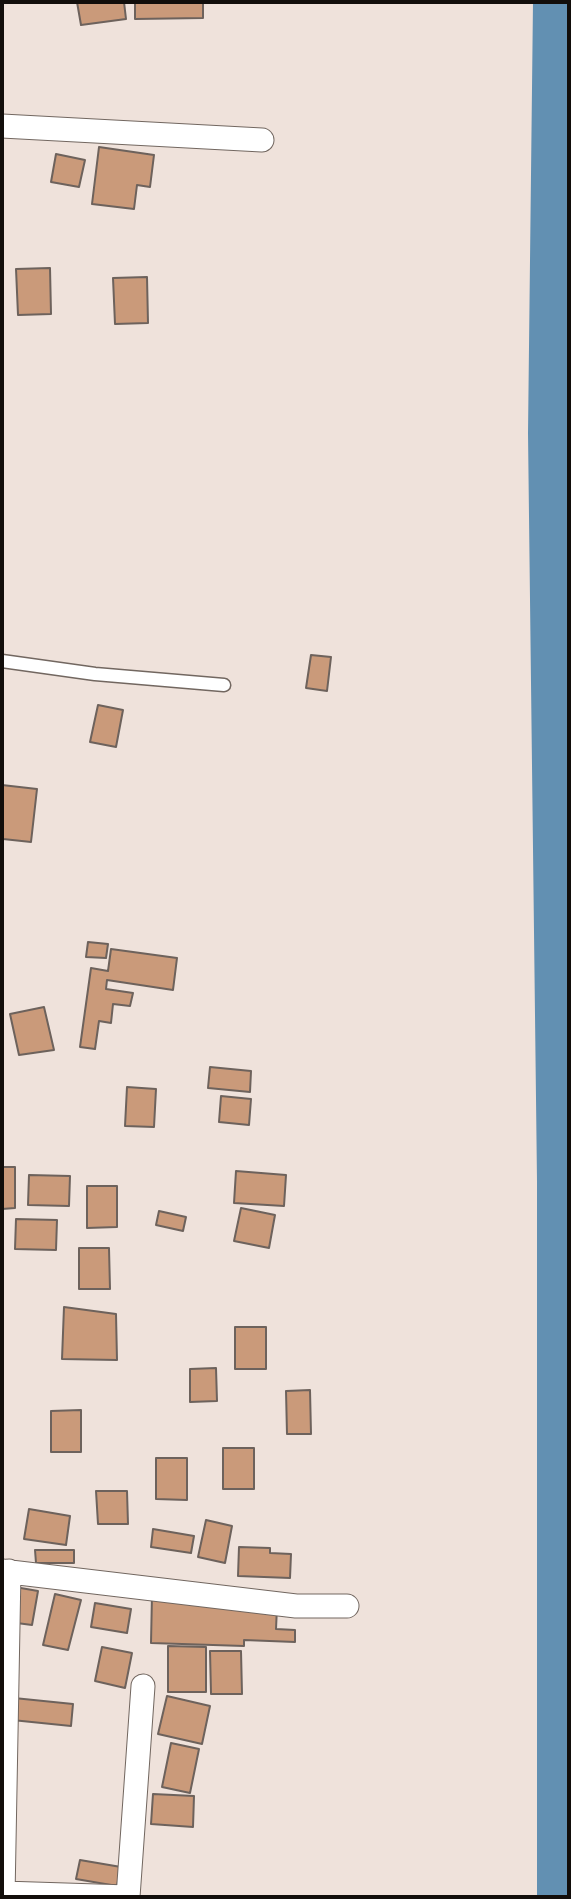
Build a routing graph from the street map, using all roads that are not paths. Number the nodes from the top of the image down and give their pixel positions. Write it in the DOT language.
graph roads {
  1 [pos="2,126"];
  2 [pos="262,140"];
  3 [pos="2,661"];
  4 [pos="224,685"];
  5 [pos="6,1571"];
  6 [pos="347,1606"];
  7 [pos="143,1686"];
  8 [pos="3,1895"];
  9 [pos="128,1897"];
  1 -- 2 [label="street"];
  3 -- 4 [label="lane"];
  5 -- 6 [label="street"];
  5 -- 8 [label="street"];
  7 -- 9 [label="street"];
  8 -- 9 [label="street"];
}
